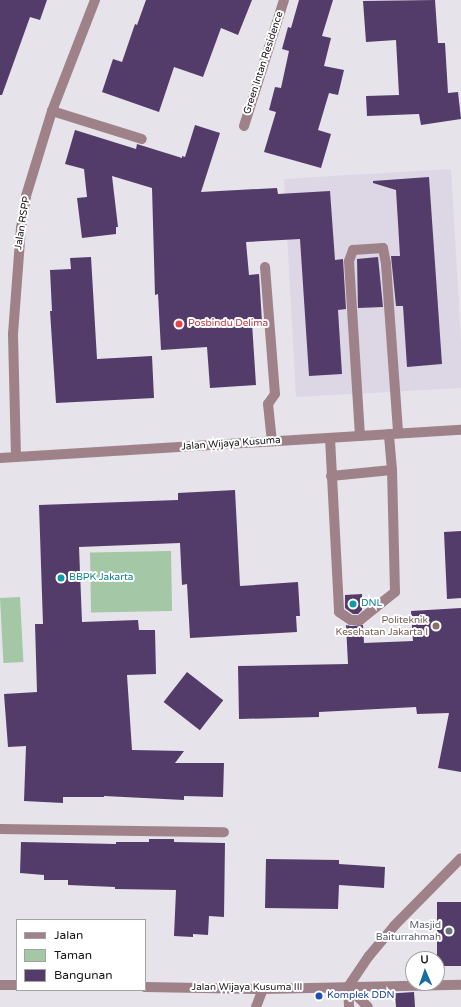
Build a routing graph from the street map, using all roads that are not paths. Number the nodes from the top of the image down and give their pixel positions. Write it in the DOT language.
graph roads {
  1 [pos="95,0"];
  2 [pos="284,0"];
  3 [pos="52,111"];
  4 [pos="244,126"];
  5 [pos="142,139"];
  6 [pos="265,267"];
  7 [pos="461,430"];
  8 [pos="394,434"];
  9 [pos="360,436"];
  10 [pos="330,438"];
  11 [pos="272,441"];
  12 [pos="16,457"];
  13 [pos="0,458"];
  14 [pos="392,470"];
  15 [pos="331,476"];
  16 [pos="0,830"];
  17 [pos="224,832"];
  18 [pos="461,858"];
  19 [pos="0,985"];
  20 [pos="16,985"];
  21 [pos="461,985"];
  22 [pos="146,987"];
  23 [pos="348,987"];
  24 [pos="263,989"];
  25 [pos="256,1007"];
  26 [pos="349,1007"];
  27 [pos="368,1007"];
  1 -- 3 [label="street, Jalan RSPP"];
  2 -- 4 [label="street, Green Intan Residence"];
  3 -- 5 [label="street"];
  3 -- 12 [label="street, Jalan RSPP"];
  6 -- 11 [label="street"];
  7 -- 8 [label="street, Jalan Wijaya Kusuma"];
  8 -- 9 [label="street, Jalan Wijaya Kusuma"];
  8 -- 9 [label="street"];
  8 -- 14 [label="street"];
  9 -- 10 [label="street, Jalan Wijaya Kusuma"];
  10 -- 11 [label="street, Jalan Wijaya Kusuma"];
  10 -- 15 [label="street"];
  11 -- 12 [label="street, Jalan Wijaya Kusuma"];
  12 -- 13 [label="street, Jalan Wijaya Kusuma"];
  14 -- 15 [label="street"];
  14 -- 15 [label="street"];
  16 -- 17 [label="street"];
  18 -- 23 [label="street"];
  19 -- 20 [label="street"];
  21 -- 23 [label="street, Jalan Wijaya Kusuma III"];
  22 -- 24 [label="street, Jalan Wijaya Kusuma III"];
  23 -- 24 [label="street, Jalan Wijaya Kusuma III"];
  23 -- 26 [label="street"];
  23 -- 27 [label="street"];
  24 -- 25 [label="street"];
}
